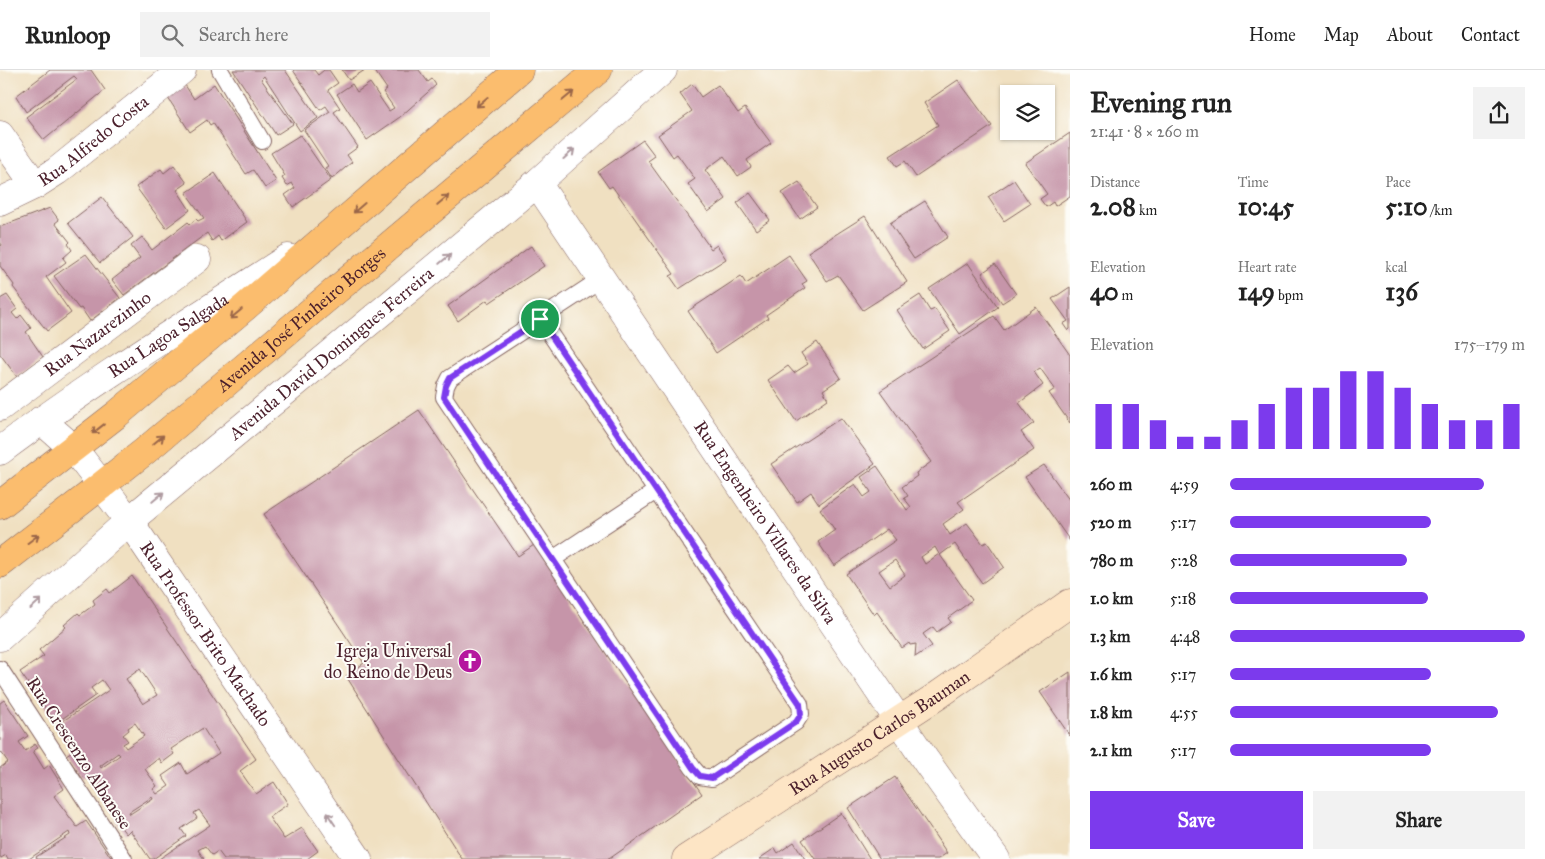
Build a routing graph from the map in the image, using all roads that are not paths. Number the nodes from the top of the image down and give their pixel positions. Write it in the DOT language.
graph roads {
  1 [pos="182,70"];
  2 [pos="220,70"];
  3 [pos="519,70"];
  4 [pos="598,70"];
  5 [pos="663,70"];
  6 [pos="0,135"];
  7 [pos="262,141"];
  8 [pos="537,183"];
  9 [pos="35,185"];
  10 [pos="0,202"];
  11 [pos="339,225"];
  12 [pos="197,259"];
  13 [pos="601,279"];
  14 [pos="540,319"];
  15 [pos="0,407"];
  16 [pos="41,420"];
  17 [pos="73,448"];
  18 [pos="0,451"];
  19 [pos="102,486"];
  20 [pos="656,491"];
  21 [pos="0,505"];
  22 [pos="129,521"];
  23 [pos="553,559"];
  24 [pos="0,564"];
  25 [pos="1070,603"];
  26 [pos="0,637"];
  27 [pos="0,669"];
  28 [pos="898,721"];
  29 [pos="124,859"];
  30 [pos="358,859"];
  31 [pos="686,859"];
  32 [pos="996,859"];
  1 -- 9 [label="street, Rua Alfredo Costa"];
  2 -- 7 [label="lane"];
  3 -- 11 [label="main road, one-way"];
  19 -- 4 [label="main road, Avenida José Pinheiro Borges, one-way"];
  8 -- 5 [label="street, Avenida David Domingues Ferreira, one-way"];
  6 -- 9 [label="street"];
  8 -- 13 [label="street, Rua Engenheiro Villares da Silva"];
  22 -- 8 [label="street, Avenida David Domingues Ferreira, one-way"];
  9 -- 10 [label="street, Rua Alfredo Costa"];
  11 -- 16 [label="street, Rua Lagoa Salgada"];
  11 -- 17 [label="main road, one-way"];
  12 -- 15 [label="street, Rua Nazarezinho"];
  13 -- 14 [label="lane"];
  13 -- 28 [label="street, Rua Engenheiro Villares da Silva"];
  14 -- 20 [label="lane"];
  14 -- 23 [label="lane"];
  16 -- 17 [label="street, Rua Professor Brito Machado"];
  16 -- 18 [label="street, Rua Lagoa Salgada"];
  17 -- 19 [label="street, Rua Professor Brito Machado"];
  17 -- 21 [label="main road"];
  19 -- 22 [label="street, Rua Professor Brito Machado"];
  24 -- 19 [label="main road, Avenida José Pinheiro Borges, one-way"];
  20 -- 23 [label="lane"];
  20 -- 23 [label="lane"];
  26 -- 22 [label="street, Avenida David Domingues Ferreira, one-way"];
  30 -- 22 [label="street, Rua Professor Brito Machado, one-way"];
  25 -- 28 [label="main road, Rua Augusto Carlos Bauman"];
  27 -- 29 [label="lane, Rua Crescenzo Albanese"];
  28 -- 31 [label="main road, Rua Augusto Carlos Bauman"];
  28 -- 32 [label="street, Rua Engenheiro Villares da Silva"];
}
